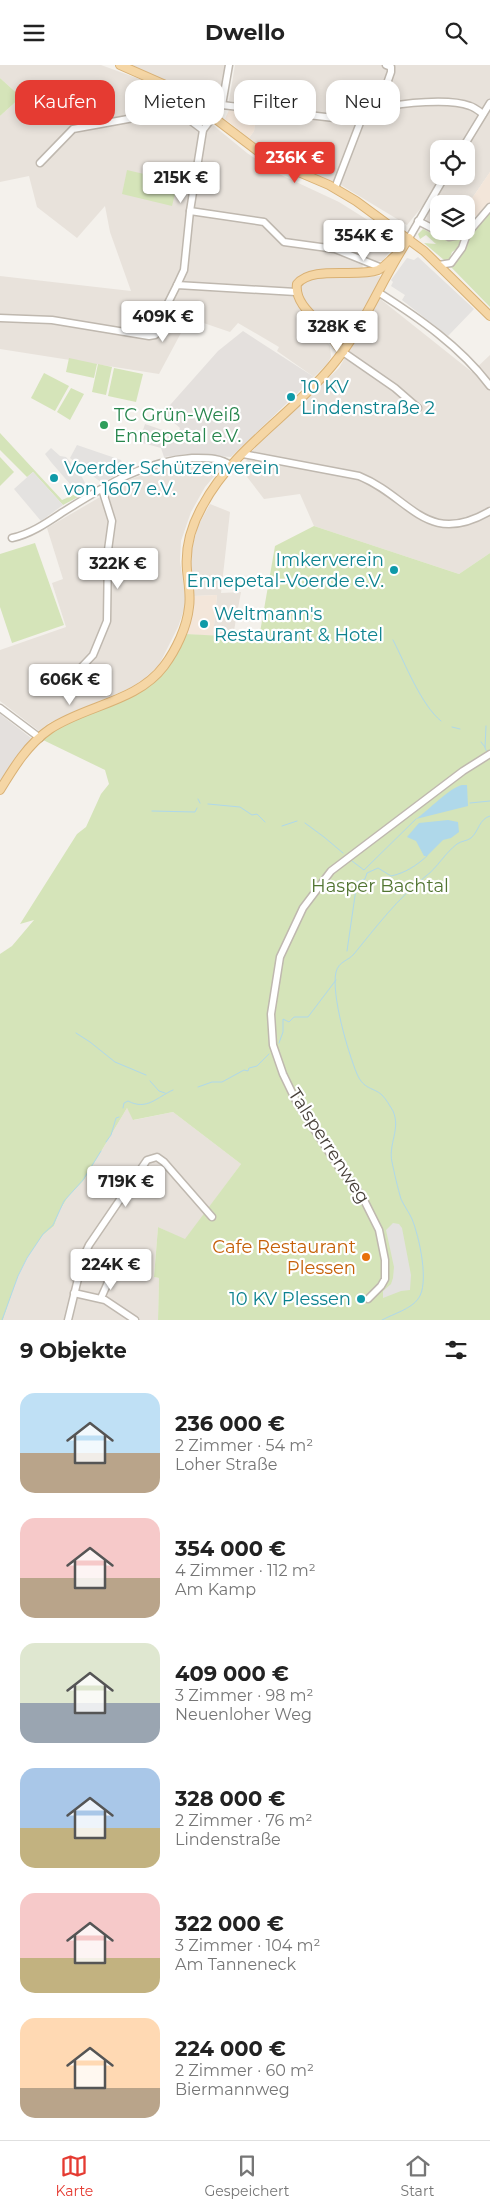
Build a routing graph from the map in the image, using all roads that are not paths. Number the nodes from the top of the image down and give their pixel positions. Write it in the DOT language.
graph roads {
  1 [pos="120,65"];
  2 [pos="229,65"];
  3 [pos="386,65"];
  4 [pos="154,80"];
  5 [pos="388,80"];
  6 [pos="224,94"];
  7 [pos="490,103"];
  8 [pos="224,105"];
  9 [pos="400,106"];
  10 [pos="483,114"];
  11 [pos="326,117"];
  12 [pos="207,125"];
  13 [pos="223,125"];
  14 [pos="359,125"];
  15 [pos="203,130"];
  16 [pos="467,140"];
  17 [pos="40,163"];
  18 [pos="440,185"];
  19 [pos="335,188"];
  20 [pos="490,207"];
  21 [pos="190,211"];
  22 [pos="418,221"];
  23 [pos="475,225"];
  24 [pos="430,227"];
  25 [pos="409,238"];
  26 [pos="465,240"];
  27 [pos="401,250"];
  28 [pos="439,265"];
  29 [pos="382,268"];
  30 [pos="387,276"];
  31 [pos="177,285"];
  32 [pos="296,292"];
  33 [pos="378,292"];
  34 [pos="490,316"];
  35 [pos="0,318"];
  36 [pos="330,334"];
  37 [pos="350,341"];
  38 [pos="343,352"];
  39 [pos="490,386"];
  40 [pos="418,408"];
  41 [pos="243,454"];
  42 [pos="232,466"];
  43 [pos="102,489"];
  44 [pos="490,511"];
  45 [pos="12,538"];
  46 [pos="72,677"];
  47 [pos="0,708"];
  48 [pos="40,737"];
  49 [pos="490,754"];
  50 [pos="0,790"];
  51 [pos="212,1217"];
  52 [pos="114,1269"];
  53 [pos="74,1293"];
  54 [pos="101,1298"];
  55 [pos="368,1299"];
  56 [pos="68,1320"];
  57 [pos="135,1320"];
  1 -- 4 [label="main road"];
  2 -- 6 [label="street"];
  3 -- 5 [label="street"];
  7 -- 10 [label="street"];
  8 -- 11 [label="street"];
  9 -- 10 [label="street"];
  10 -- 16 [label="street"];
  12 -- 15 [label="street"];
  13 -- 19 [label="main road"];
  14 -- 19 [label="street"];
  15 -- 17 [label="street"];
  15 -- 21 [label="street"];
  18 -- 22 [label="street"];
  19 -- 25 [label="main road"];
  20 -- 23 [label="street"];
  21 -- 29 [label="street"];
  21 -- 31 [label="street"];
  22 -- 24 [label="street"];
  22 -- 25 [label="street"];
  25 -- 27 [label="main road"];
  25 -- 28 [label="main road"];
  26 -- 28 [label="street"];
  27 -- 29 [label="main road"];
  27 -- 30 [label="main road"];
  28 -- 34 [label="main road"];
  29 -- 30 [label="main road"];
  29 -- 32 [label="main road"];
  30 -- 33 [label="main road"];
  31 -- 32 [label="street"];
  31 -- 35 [label="street"];
  32 -- 36 [label="main road"];
  33 -- 37 [label="main road"];
  33 -- 39 [label="street"];
  36 -- 37 [label="main road"];
  36 -- 38 [label="main road"];
  37 -- 38 [label="main road"];
  38 -- 40 [label="street"];
  38 -- 41 [label="main road"];
  41 -- 42 [label="main road"];
  41 -- 44 [label="street"];
  42 -- 43 [label="street"];
  42 -- 48 [label="main road"];
  43 -- 45 [label="street"];
  43 -- 46 [label="street"];
  47 -- 48 [label="street"];
  48 -- 50 [label="main road"];
  49 -- 55 [label="street, Talsperrenweg"];
  51 -- 53 [label="street"];
  52 -- 54 [label="street"];
  53 -- 54 [label="street"];
  53 -- 56 [label="street"];
  54 -- 57 [label="street"];
}
